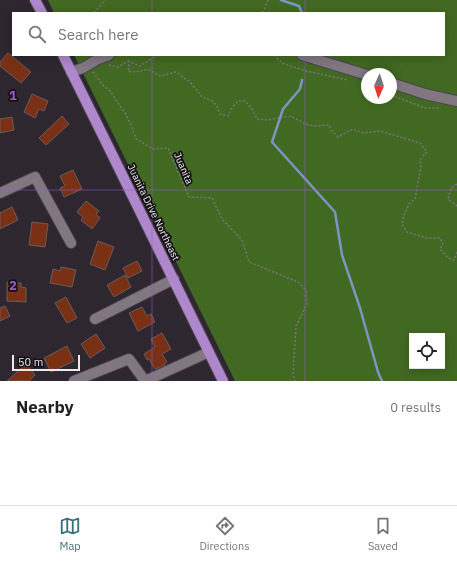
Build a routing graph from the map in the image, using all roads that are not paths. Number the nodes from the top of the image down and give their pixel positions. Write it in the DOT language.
graph roads {
  1 [pos="35,0"];
  2 [pos="41,12"];
  3 [pos="63,56"];
  4 [pos="305,56"];
  5 [pos="108,60"];
  6 [pos="71,72"];
  7 [pos="361,73"];
  8 [pos="397,85"];
  9 [pos="457,101"];
  10 [pos="0,193"];
  11 [pos="71,243"];
  12 [pos="174,279"];
  13 [pos="95,319"];
  14 [pos="209,352"];
  15 [pos="74,381"];
  16 [pos="223,381"];
  1 -- 2 [label="main road"];
  3 -- 6 [label="main road, Juanita Drive Northeast"];
  4 -- 7 [label="street"];
  5 -- 6 [label="street"];
  6 -- 12 [label="main road, Juanita Drive Northeast"];
  8 -- 9 [label="street"];
  10 -- 11 [label="street"];
  12 -- 13 [label="street"];
  12 -- 14 [label="main road, Juanita Drive Northeast"];
  14 -- 15 [label="street"];
  14 -- 16 [label="main road, Juanita Drive Northeast"];
}
